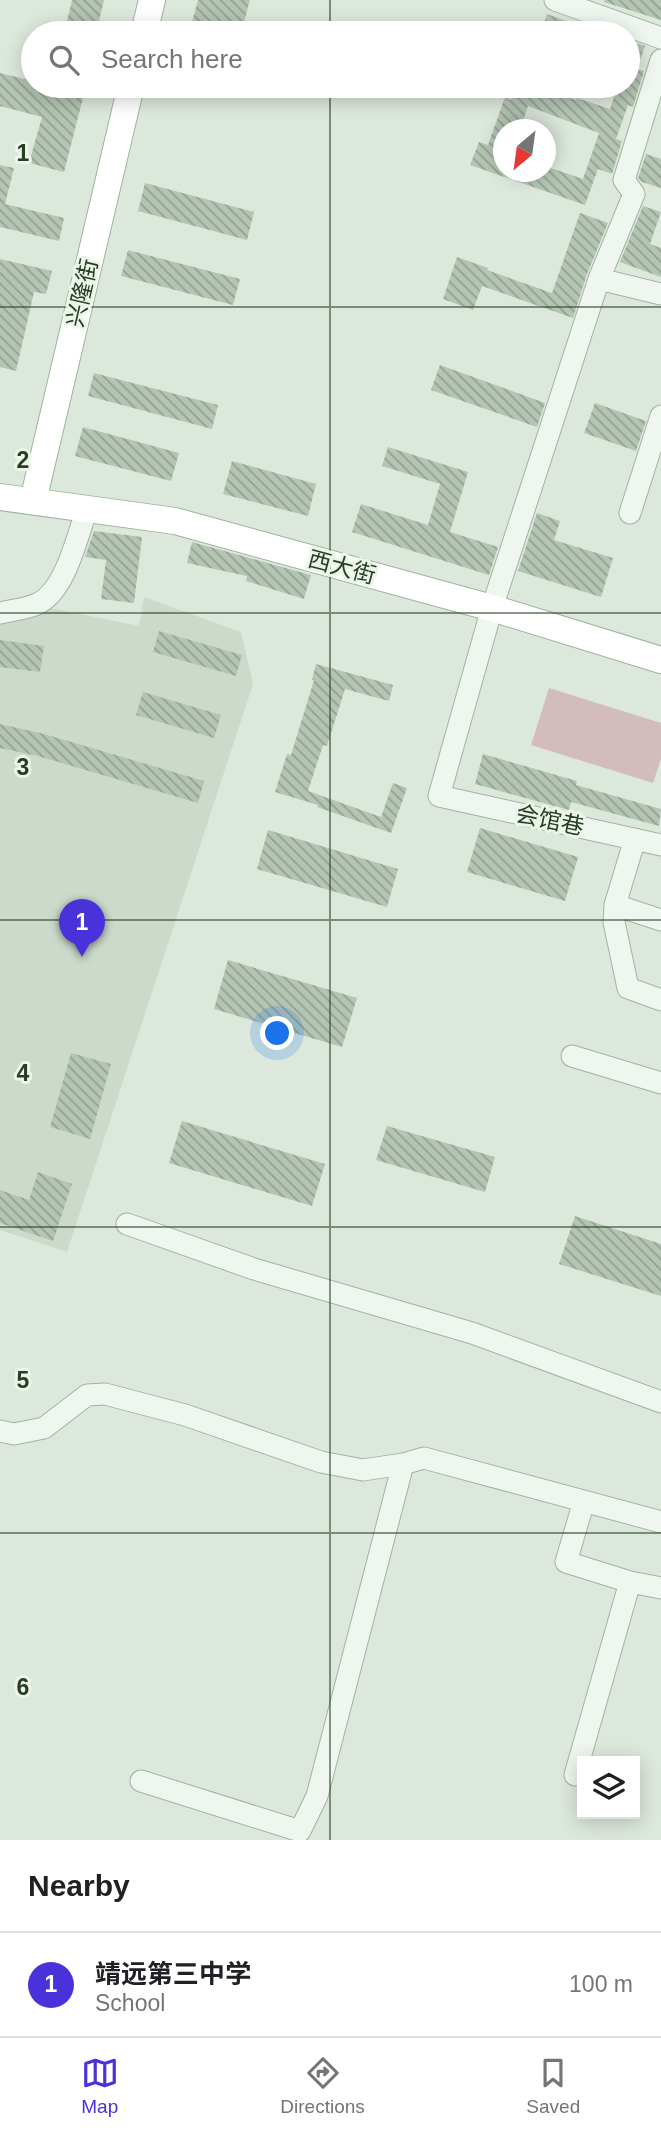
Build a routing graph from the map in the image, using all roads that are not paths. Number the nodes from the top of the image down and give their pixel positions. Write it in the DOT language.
graph roads {
  1 [pos="136,0"];
  2 [pos="152,0"];
  3 [pos="555,0"];
  4 [pos="132,21"];
  5 [pos="147,21"];
  6 [pos="614,21"];
  7 [pos="640,30"];
  8 [pos="661,38"];
  9 [pos="661,60"];
  10 [pos="113,98"];
  11 [pos="128,98"];
  12 [pos="599,279"];
  13 [pos="661,294"];
  14 [pos="661,416"];
  15 [pos="655,457"];
  16 [pos="17,499"];
  17 [pos="87,509"];
  18 [pos="630,513"];
  19 [pos="492,608"];
  20 [pos="0,613"];
  21 [pos="661,660"];
  22 [pos="635,839"];
  23 [pos="661,845"];
  24 [pos="615,905"];
  25 [pos="661,920"];
  26 [pos="661,1000"];
  27 [pos="572,1056"];
  28 [pos="661,1083"];
  29 [pos="127,1224"];
  30 [pos="661,1402"];
  31 [pos="0,1432"];
  32 [pos="403,1464"];
  33 [pos="584,1502"];
  34 [pos="661,1522"];
  35 [pos="630,1582"];
  36 [pos="661,1587"];
  37 [pos="575,1775"];
  38 [pos="141,1781"];
  1 -- 4 [label="main road"];
  2 -- 5 [label="main road"];
  3 -- 6 [label="street"];
  7 -- 8 [label="street"];
  9 -- 12 [label="street"];
  10 -- 16 [label="main road, 兴隆街"];
  11 -- 16 [label="main road, 兴隆街"];
  12 -- 13 [label="street"];
  12 -- 19 [label="street"];
  14 -- 15 [label="street"];
  15 -- 18 [label="street"];
  16 -- 17 [label="main road, 西大街"];
  17 -- 19 [label="main road, 西大街"];
  17 -- 20 [label="street"];
  19 -- 21 [label="main road, 西大街"];
  19 -- 22 [label="street, 会馆巷"];
  22 -- 23 [label="street, 会馆巷"];
  22 -- 24 [label="street"];
  24 -- 25 [label="street"];
  24 -- 26 [label="street"];
  27 -- 28 [label="street"];
  29 -- 30 [label="street"];
  31 -- 32 [label="street"];
  32 -- 33 [label="street"];
  32 -- 38 [label="street"];
  33 -- 34 [label="street"];
  33 -- 35 [label="street"];
  35 -- 36 [label="street"];
  35 -- 37 [label="street"];
}
